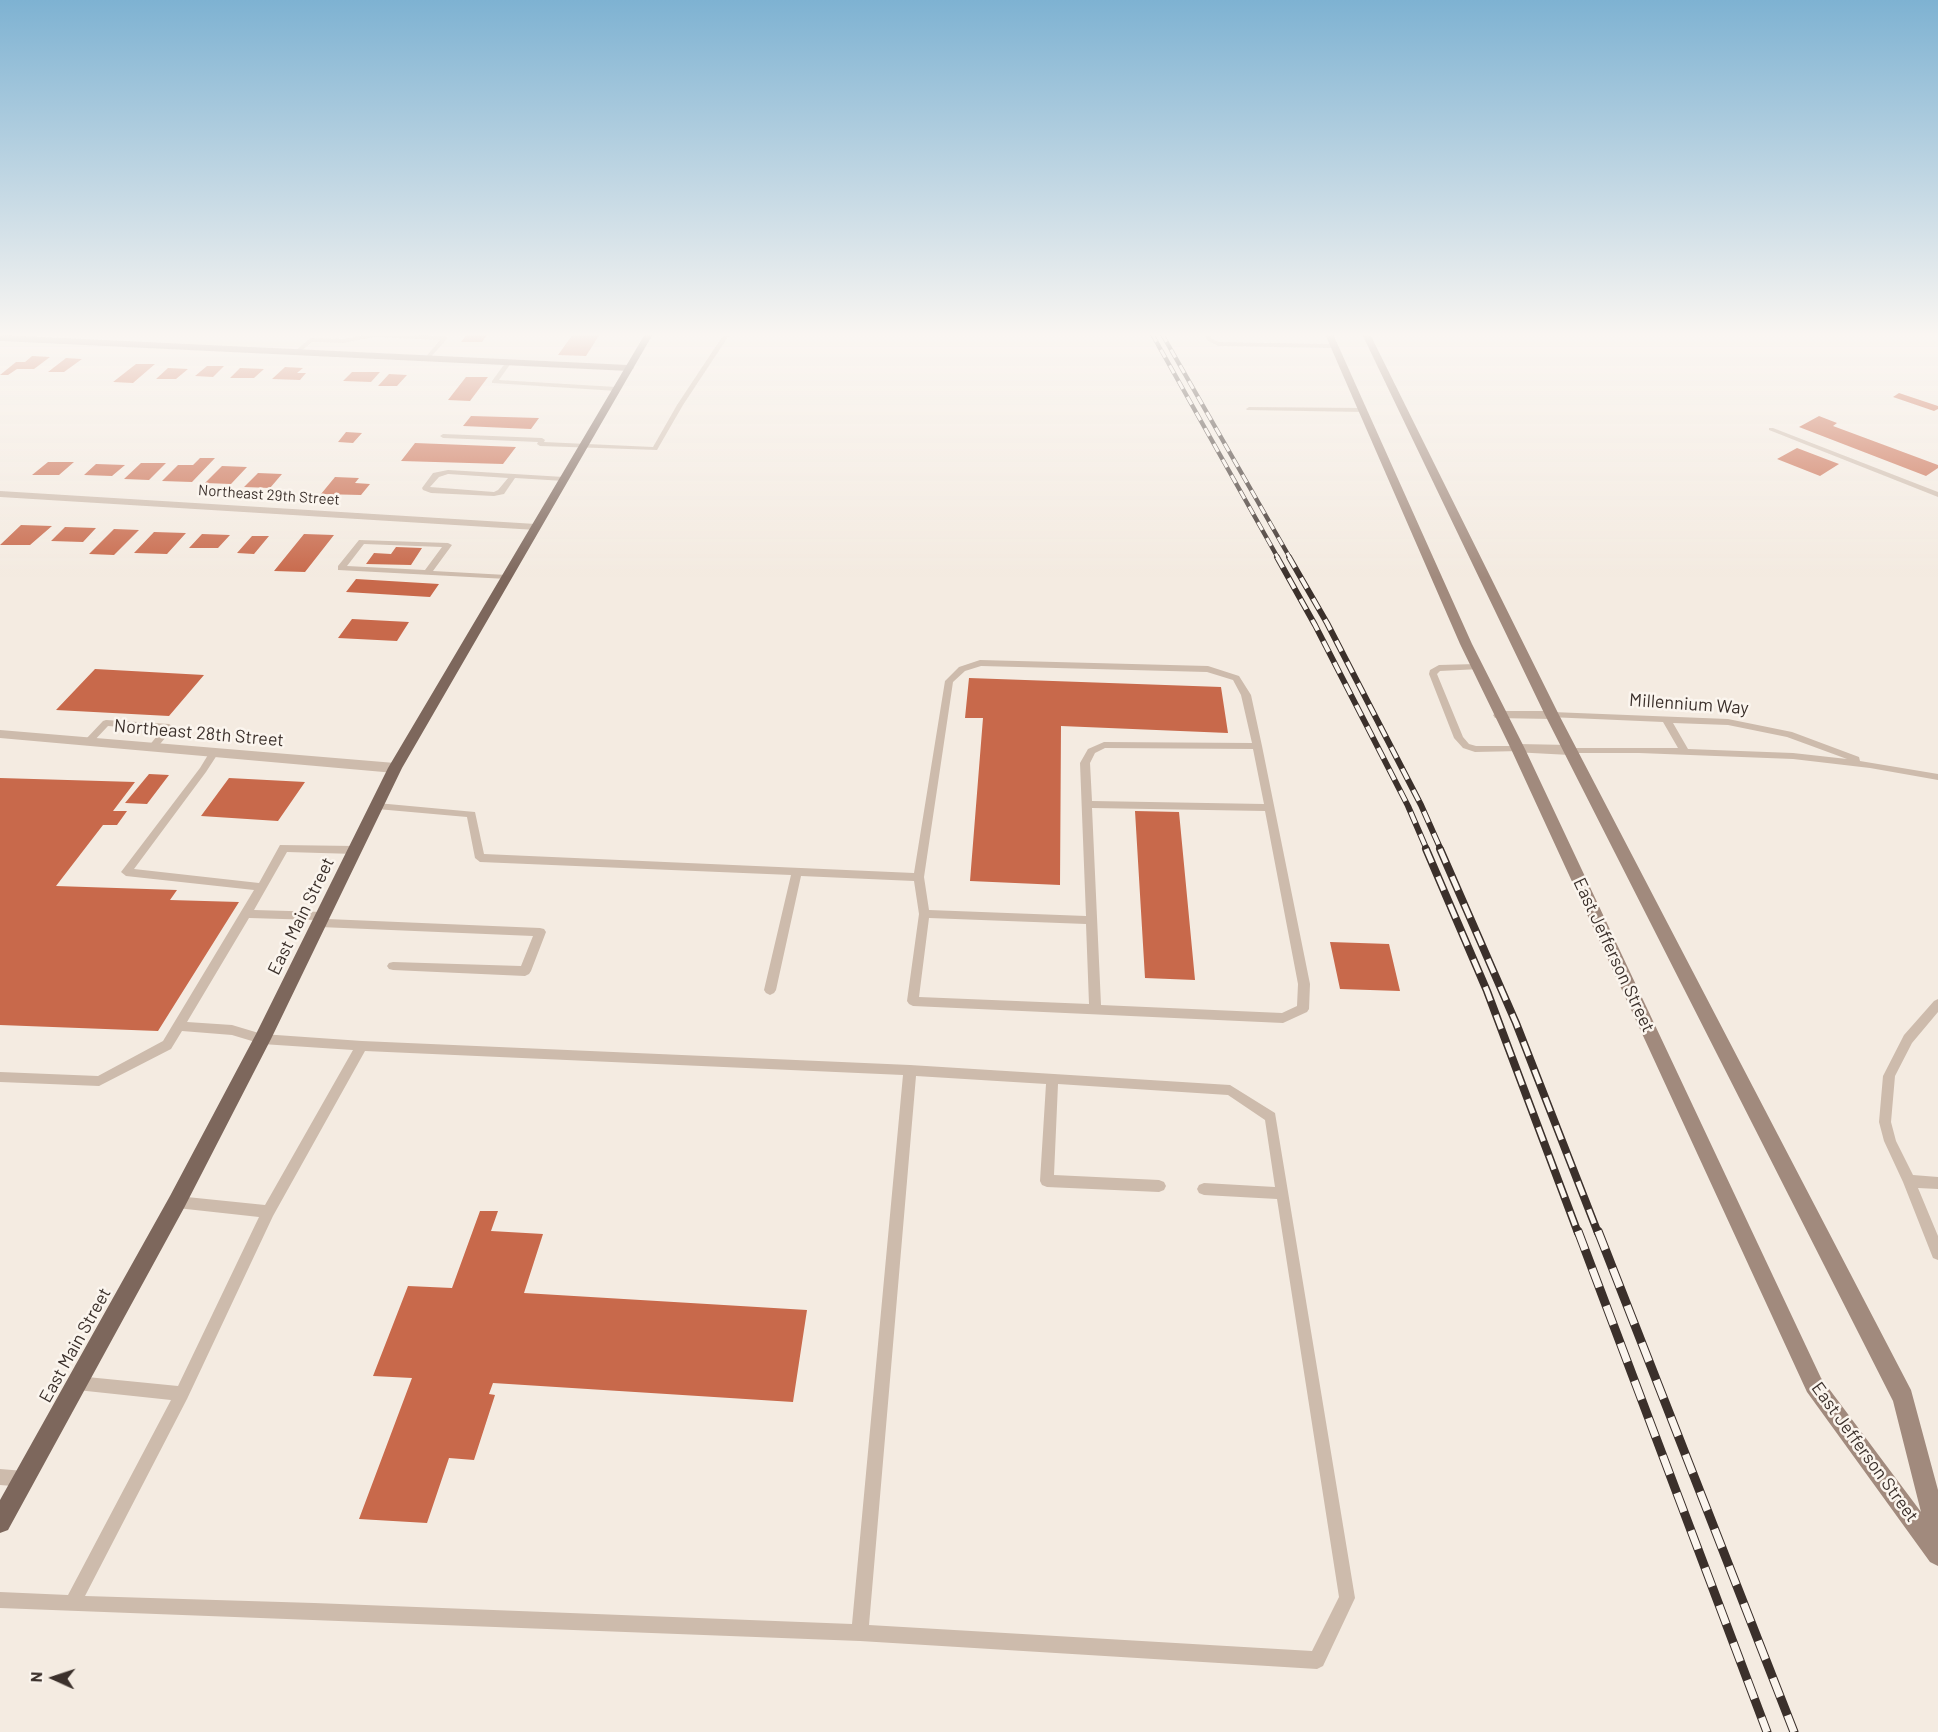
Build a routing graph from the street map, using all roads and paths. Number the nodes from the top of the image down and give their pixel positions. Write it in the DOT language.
graph roads {
  1 [pos="602,415"];
  2 [pos="674,415"];
  3 [pos="1366,415"];
  4 [pos="1405,415"];
  5 [pos="1772,429"];
  6 [pos="443,436"];
  7 [pos="584,446"];
  8 [pos="513,476"];
  9 [pos="564,479"];
  10 [pos="0,494"];
  11 [pos="1938,495"];
  12 [pos="536,527"];
  13 [pos="428,572"];
  14 [pos="507,577"];
  15 [pos="1477,667"];
  16 [pos="1500,715"];
  17 [pos="1552,715"];
  18 [pos="1666,719"];
  19 [pos="0,734"];
  20 [pos="89,741"];
  21 [pos="1257,746"];
  22 [pos="153,747"];
  23 [pos="1518,749"];
  24 [pos="1570,750"];
  25 [pos="214,752"];
  26 [pos="1684,752"];
  27 [pos="1870,765"];
  28 [pos="395,768"];
  29 [pos="1938,777"];
  30 [pos="1087,804"];
  31 [pos="376,806"];
  32 [pos="1269,808"];
  33 [pos="355,850"];
  34 [pos="796,872"];
  35 [pos="919,877"];
  36 [pos="261,887"];
  37 [pos="246,914"];
  38 [pos="924,914"];
  39 [pos="322,920"];
  40 [pos="1091,920"];
  41 [pos="393,966"];
  42 [pos="770,990"];
  43 [pos="1938,1005"];
  44 [pos="1095,1009"];
  45 [pos="178,1026"];
  46 [pos="262,1040"];
  47 [pos="362,1046"];
  48 [pos="910,1070"];
  49 [pos="0,1077"];
  50 [pos="1052,1078"];
  51 [pos="1909,1181"];
  52 [pos="1938,1183"];
  53 [pos="1159,1186"];
  54 [pos="1204,1189"];
  55 [pos="1283,1193"];
  56 [pos="177,1202"];
  57 [pos="268,1212"];
  58 [pos="1938,1253"];
  59 [pos="77,1383"];
  60 [pos="182,1394"];
  61 [pos="0,1477"];
  62 [pos="24,1479"];
  63 [pos="0,1522"];
  64 [pos="1938,1533"];
  65 [pos="1938,1554"];
  66 [pos="0,1600"];
  67 [pos="72,1604"];
  68 [pos="860,1633"];
  1 -- 7 [label="main road, East Main Street"];
  2 -- 7 [label="lane"];
  3 -- 15 [label="main road, East Jefferson Street"];
  4 -- 17 [label="main road, East Jefferson Street"];
  5 -- 11 [label="lane"];
  6 -- 7 [label="lane"];
  7 -- 9 [label="main road, East Main Street"];
  8 -- 8 [label="lane"];
  8 -- 9 [label="lane"];
  9 -- 12 [label="main road, East Main Street"];
  10 -- 12 [label="street, Northeast 29th Street"];
  12 -- 14 [label="main road, East Main Street"];
  13 -- 13 [label="lane"];
  13 -- 14 [label="lane"];
  14 -- 28 [label="main road, East Main Street"];
  15 -- 16 [label="main road, East Jefferson Street"];
  15 -- 23 [label="lane"];
  16 -- 17 [label="street, Millennium Way"];
  16 -- 23 [label="main road, East Jefferson Street"];
  17 -- 18 [label="lane, Millennium Way"];
  17 -- 24 [label="main road, East Jefferson Street"];
  18 -- 26 [label="lane"];
  18 -- 27 [label="lane, Millennium Way"];
  19 -- 20 [label="street, Northeast 28th Street"];
  20 -- 22 [label="street, Northeast 28th Street"];
  20 -- 22 [label="lane"];
  21 -- 30 [label="lane"];
  21 -- 32 [label="lane"];
  21 -- 35 [label="lane"];
  22 -- 25 [label="street, Northeast 28th Street"];
  23 -- 24 [label="street, Millennium Way"];
  23 -- 65 [label="main road, East Jefferson Street"];
  24 -- 26 [label="lane, Millennium Way"];
  24 -- 64 [label="main road, East Jefferson Street"];
  25 -- 28 [label="street, Northeast 28th Street"];
  25 -- 36 [label="lane"];
  26 -- 27 [label="lane, Millennium Way"];
  27 -- 29 [label="lane, Millennium Way"];
  28 -- 31 [label="main road, East Main Street"];
  30 -- 32 [label="lane"];
  30 -- 40 [label="lane"];
  31 -- 33 [label="main road, East Main Street"];
  31 -- 34 [label="lane"];
  32 -- 44 [label="lane"];
  33 -- 36 [label="lane"];
  33 -- 39 [label="main road, East Main Street"];
  34 -- 35 [label="lane"];
  34 -- 42 [label="lane"];
  35 -- 38 [label="lane"];
  36 -- 37 [label="lane"];
  37 -- 39 [label="lane"];
  37 -- 45 [label="lane"];
  38 -- 40 [label="lane"];
  38 -- 44 [label="lane"];
  39 -- 41 [label="lane"];
  39 -- 46 [label="main road, East Main Street"];
  40 -- 44 [label="lane"];
  43 -- 51 [label="lane"];
  45 -- 46 [label="lane"];
  45 -- 49 [label="lane"];
  46 -- 47 [label="lane"];
  46 -- 56 [label="main road, East Main Street"];
  47 -- 48 [label="lane"];
  47 -- 57 [label="lane"];
  48 -- 50 [label="lane"];
  48 -- 68 [label="lane"];
  50 -- 53 [label="lane"];
  50 -- 55 [label="lane"];
  51 -- 52 [label="lane"];
  51 -- 58 [label="lane"];
  54 -- 55 [label="lane"];
  55 -- 68 [label="lane"];
  56 -- 57 [label="lane"];
  56 -- 59 [label="main road, East Main Street"];
  57 -- 60 [label="lane"];
  59 -- 60 [label="lane"];
  59 -- 62 [label="main road, East Main Street"];
  60 -- 67 [label="lane"];
  61 -- 62 [label="lane"];
  62 -- 63 [label="main road, East Main Street"];
  66 -- 67 [label="lane"];
  67 -- 68 [label="lane"];
}
